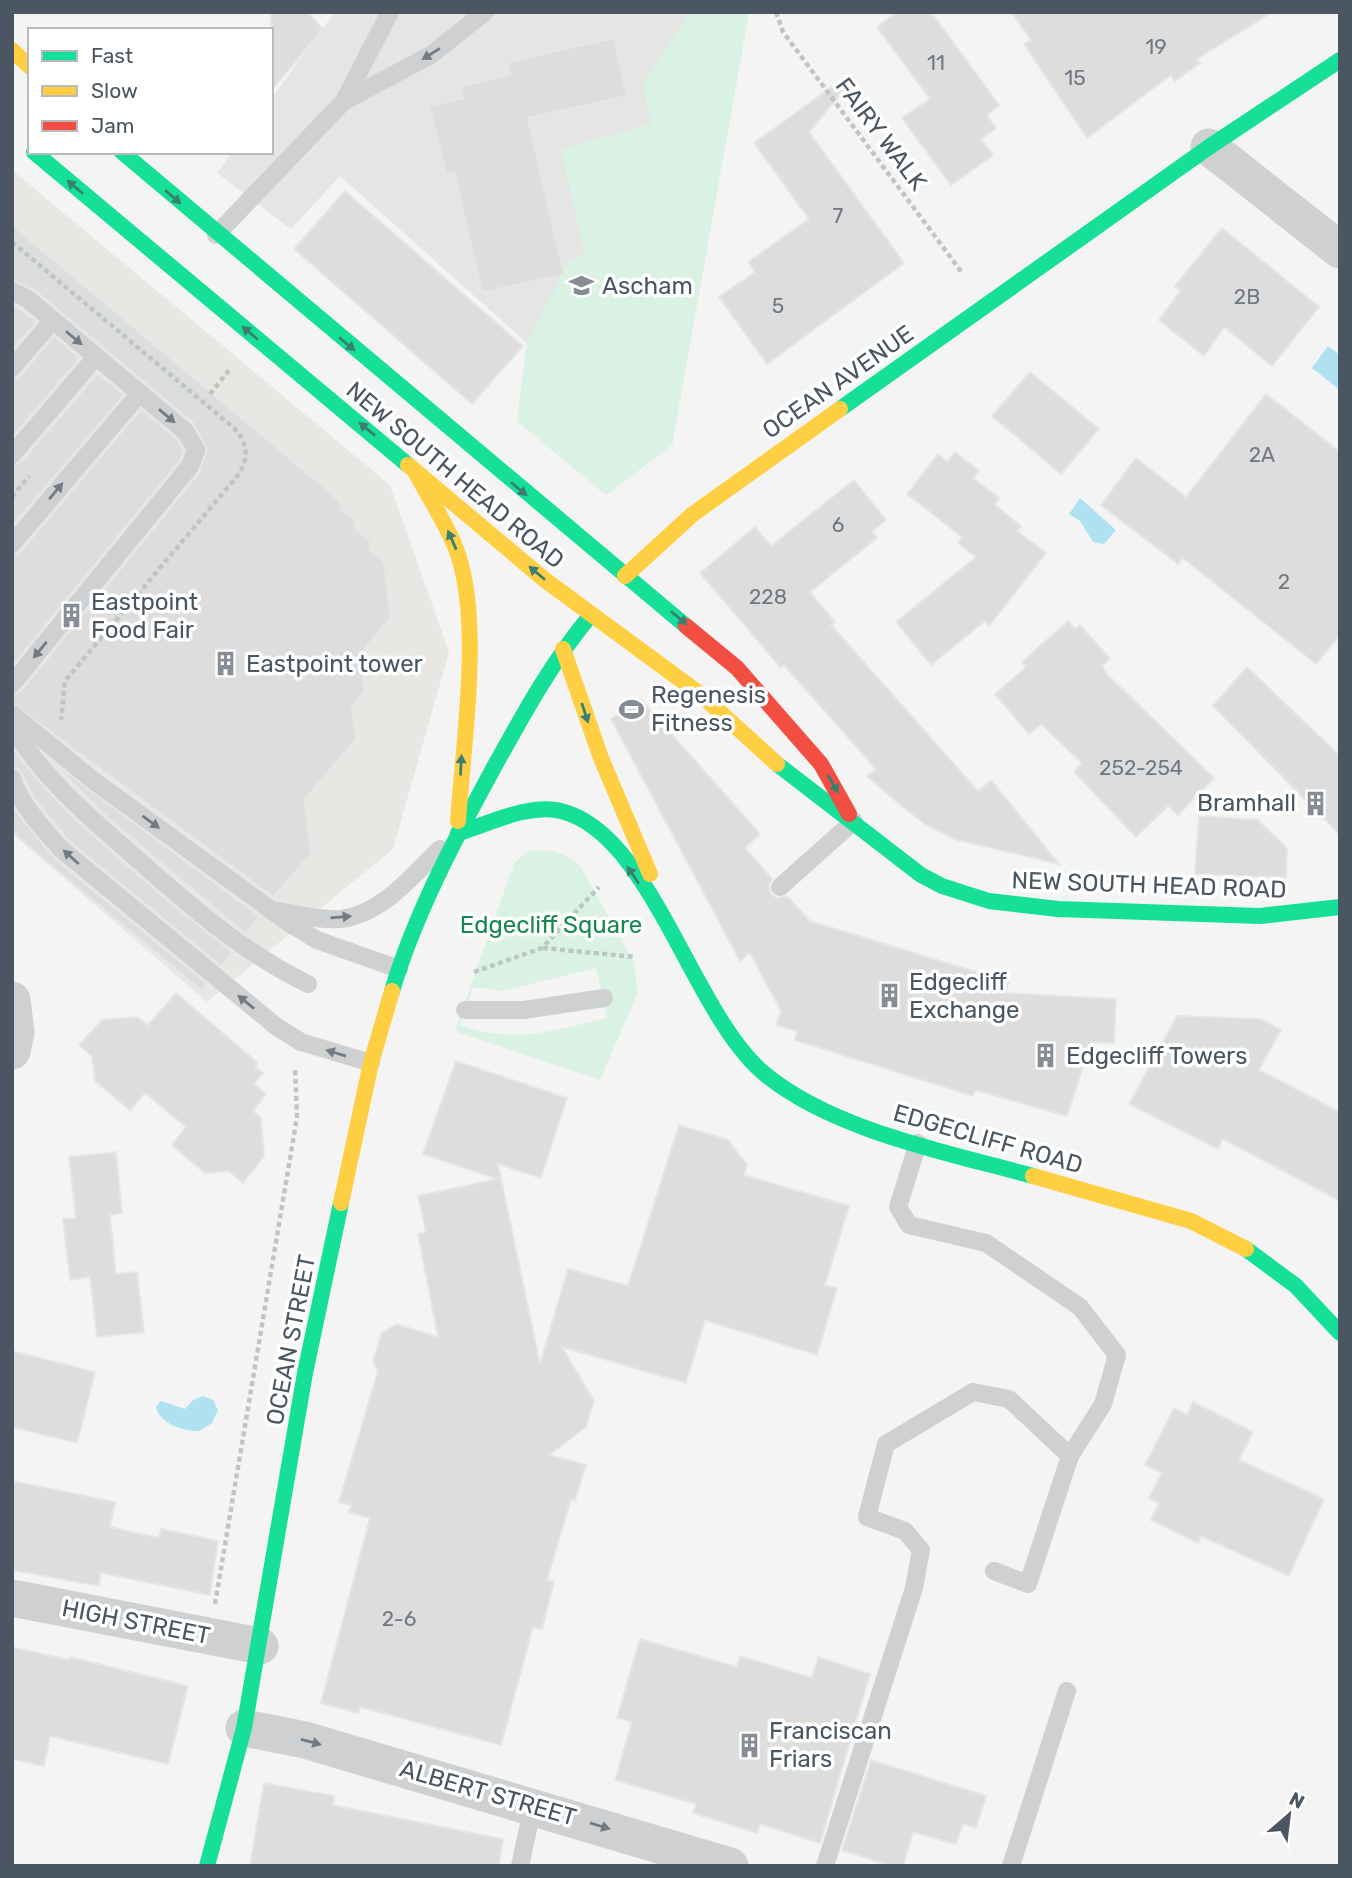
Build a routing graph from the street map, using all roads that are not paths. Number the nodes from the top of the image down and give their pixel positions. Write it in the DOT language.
graph roads {
  1 [pos="390,12"];
  2 [pos="485,12"];
  3 [pos="12,50"];
  4 [pos="1340,60"];
  5 [pos="28,65"];
  6 [pos="344,101"];
  7 [pos="1209,147"];
  8 [pos="35,154"];
  9 [pos="124,154"];
  10 [pos="216,235"];
  11 [pos="1340,250"];
  12 [pos="12,291"];
  13 [pos="53,320"];
  14 [pos="96,356"];
  15 [pos="12,368"];
  16 [pos="140,393"];
  17 [pos="12,455"];
  18 [pos="412,467"];
  19 [pos="12,544"];
  20 [pos="621,581"];
  21 [pos="603,601"];
  22 [pos="590,616"];
  23 [pos="564,649"];
  24 [pos="12,684"];
  25 [pos="12,714"];
  26 [pos="12,727"];
  27 [pos="12,778"];
  28 [pos="854,821"];
  29 [pos="457,833"];
  30 [pos="780,887"];
  31 [pos="1340,907"];
  32 [pos="273,910"];
  33 [pos="672,931"];
  34 [pos="399,969"];
  35 [pos="308,984"];
  36 [pos="604,998"];
  37 [pos="12,1000"];
  38 [pos="465,1010"];
  39 [pos="12,1051"];
  40 [pos="371,1063"];
  41 [pos="918,1143"];
  42 [pos="1340,1333"];
  43 [pos="1070,1456"];
  44 [pos="994,1571"];
  45 [pos="12,1598"];
  46 [pos="260,1646"];
  47 [pos="1067,1691"];
  48 [pos="244,1728"];
  49 [pos="533,1806"];
  50 [pos="207,1866"];
  51 [pos="520,1866"];
  52 [pos="730,1866"];
  53 [pos="825,1866"];
  54 [pos="1011,1866"];
  1 -- 6 [label="lane"];
  2 -- 6 [label="lane, one-way"];
  3 -- 5 [label="main road"];
  4 -- 7 [label="main road, OCEAN AVENUE"];
  6 -- 10 [label="lane"];
  7 -- 11 [label="street"];
  7 -- 20 [label="main road, OCEAN AVENUE"];
  18 -- 8 [label="main road, NEW SOUTH HEAD ROAD, one-way"];
  9 -- 10 [label="main road, NEW SOUTH HEAD ROAD, one-way"];
  10 -- 20 [label="main road, NEW SOUTH HEAD ROAD, one-way"];
  12 -- 13 [label="lane"];
  13 -- 14 [label="lane, one-way"];
  13 -- 15 [label="lane"];
  14 -- 16 [label="lane"];
  14 -- 17 [label="lane"];
  19 -- 16 [label="lane, one-way"];
  16 -- 24 [label="lane, one-way"];
  22 -- 18 [label="main road, NEW SOUTH HEAD ROAD, one-way"];
  29 -- 18 [label="main road, one-way"];
  20 -- 28 [label="main road, NEW SOUTH HEAD ROAD, one-way"];
  21 -- 22 [label="main road"];
  22 -- 23 [label="main road"];
  22 -- 28 [label="main road, NEW SOUTH HEAD ROAD"];
  23 -- 29 [label="main road"];
  23 -- 33 [label="main road, EDGECLIFF ROAD, one-way"];
  25 -- 32 [label="lane, one-way"];
  26 -- 35 [label="lane"];
  40 -- 27 [label="lane, one-way"];
  28 -- 30 [label="lane"];
  28 -- 31 [label="main road, NEW SOUTH HEAD ROAD"];
  32 -- 29 [label="lane, one-way"];
  33 -- 29 [label="main road, EDGECLIFF ROAD, one-way"];
  29 -- 34 [label="main road, OCEAN STREET"];
  32 -- 34 [label="lane"];
  33 -- 41 [label="main road, EDGECLIFF ROAD"];
  34 -- 40 [label="main road, OCEAN STREET"];
  36 -- 38 [label="lane"];
  37 -- 39 [label="street"];
  40 -- 46 [label="main road, OCEAN STREET"];
  41 -- 42 [label="main road, EDGECLIFF ROAD"];
  41 -- 43 [label="lane"];
  43 -- 44 [label="lane"];
  43 -- 53 [label="lane"];
  45 -- 46 [label="street, HIGH STREET"];
  46 -- 48 [label="main road, OCEAN STREET"];
  47 -- 54 [label="lane"];
  48 -- 49 [label="street, ALBERT STREET, one-way"];
  48 -- 50 [label="main road, OCEAN STREET"];
  49 -- 51 [label="lane"];
  49 -- 52 [label="street, ALBERT STREET, one-way"];
}
